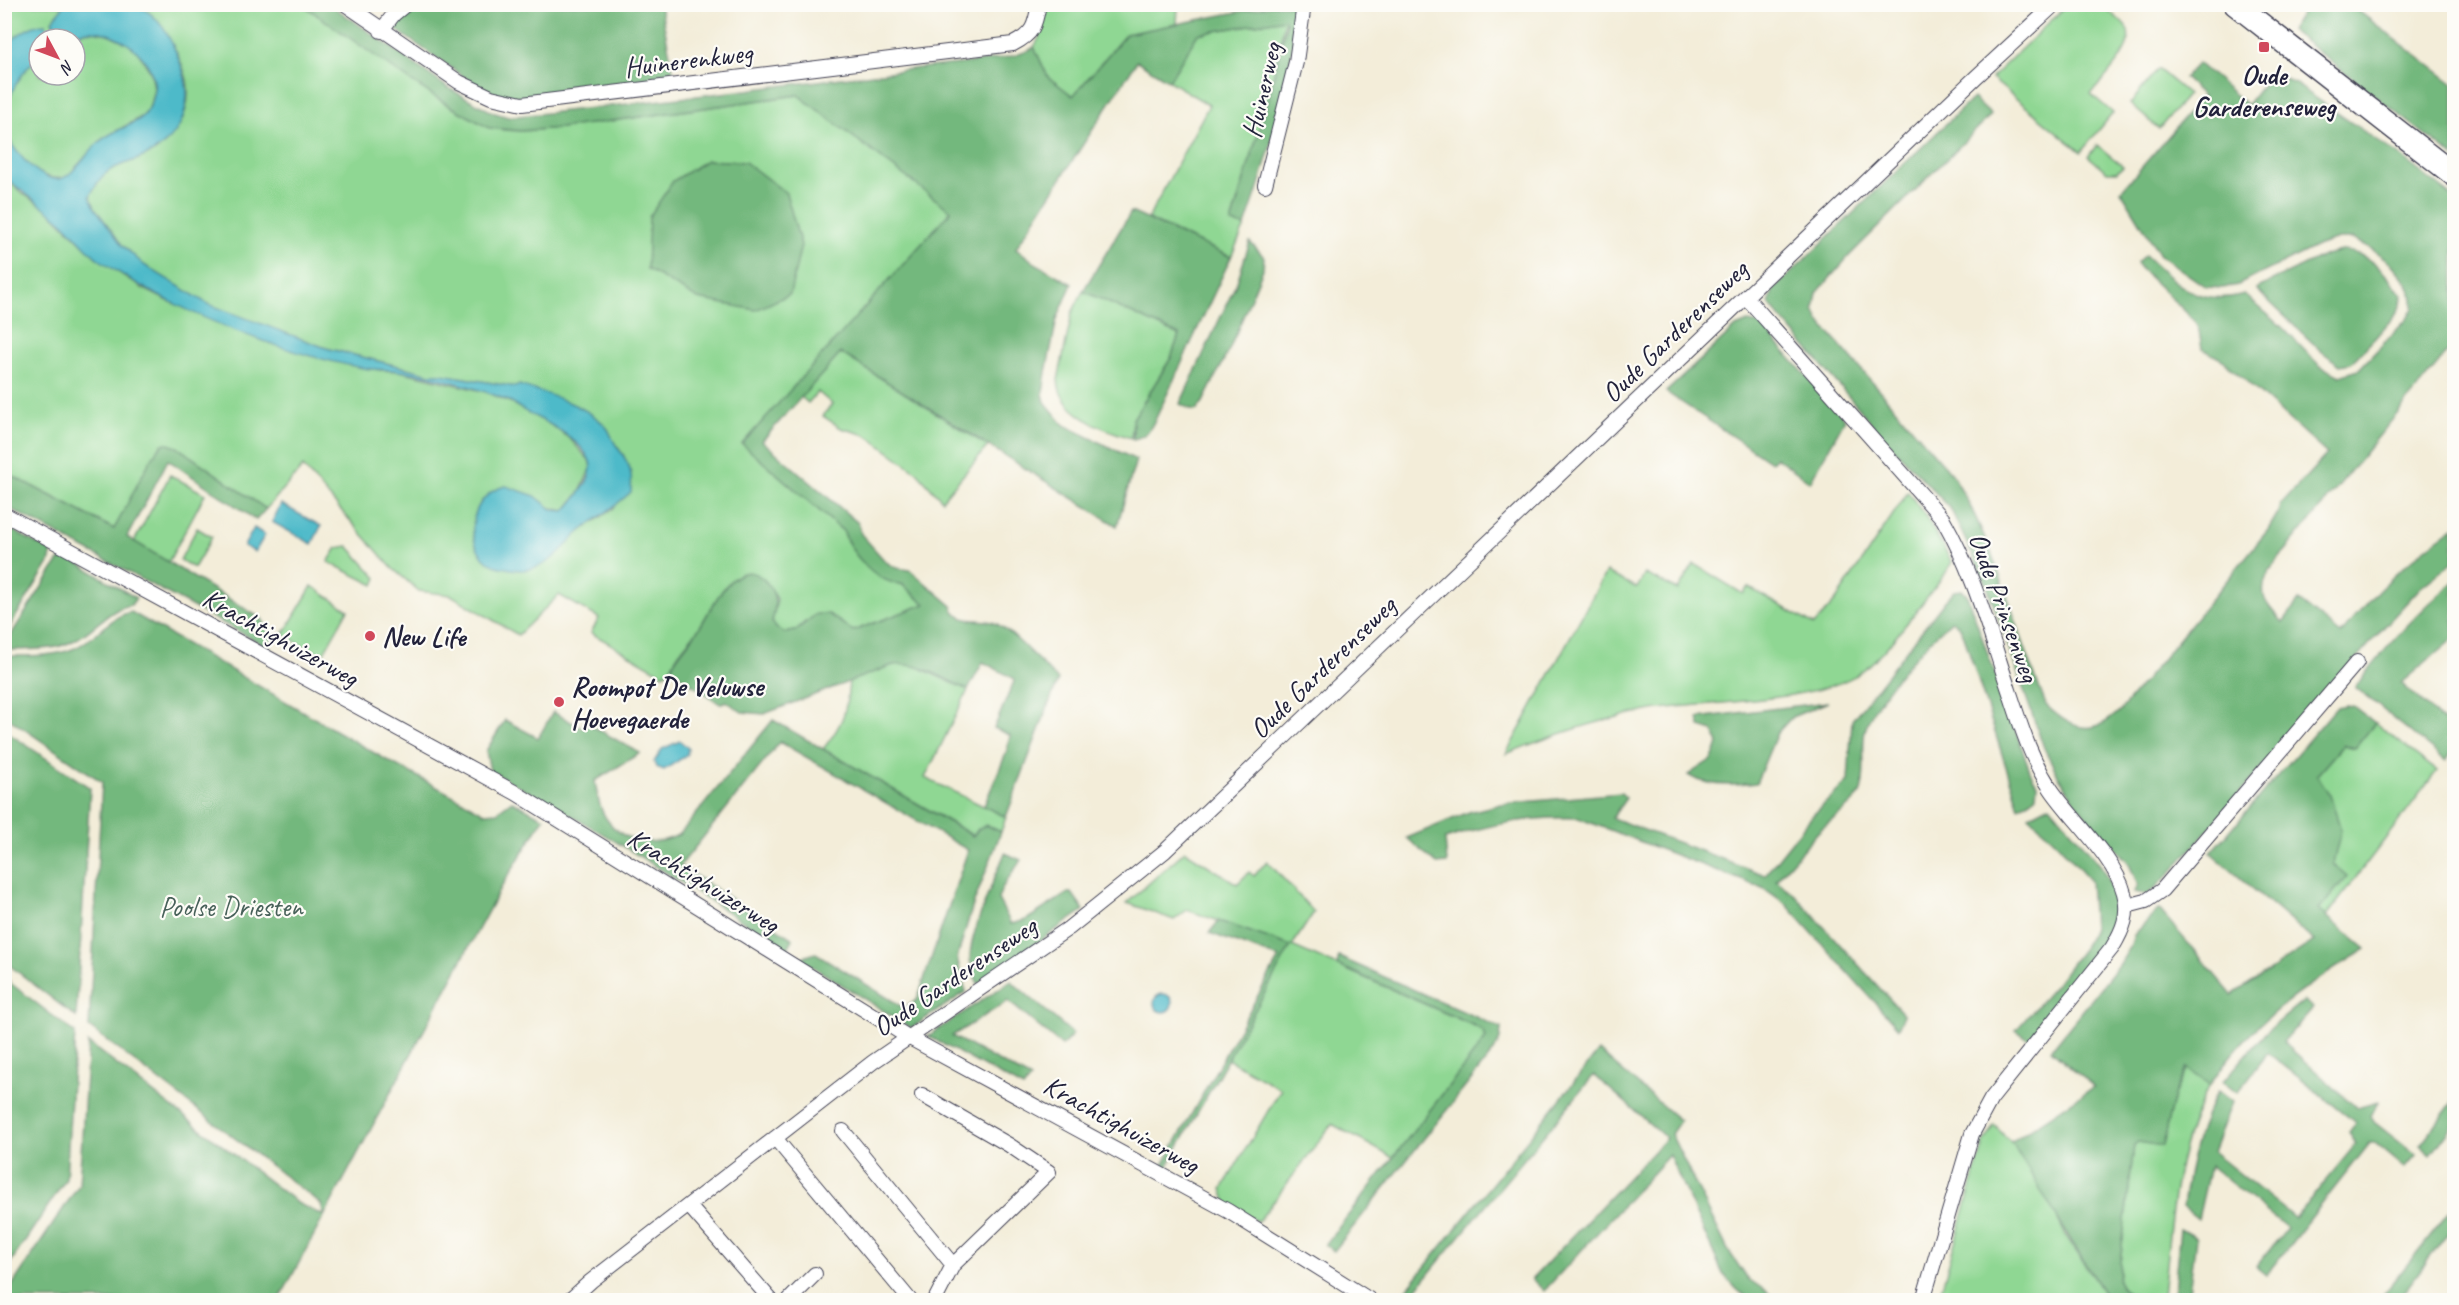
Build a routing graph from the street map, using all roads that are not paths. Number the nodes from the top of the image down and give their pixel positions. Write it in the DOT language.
graph roads {
  1 [pos="345,4"];
  2 [pos="406,4"];
  3 [pos="1039,4"];
  4 [pos="1304,4"];
  5 [pos="2055,4"];
  6 [pos="2235,4"];
  7 [pos="381,31"];
  8 [pos="2454,175"];
  9 [pos="1265,186"];
  10 [pos="1746,297"];
  11 [pos="4,514"];
  12 [pos="2357,662"];
  13 [pos="2127,906"];
  14 [pos="908,1037"];
  15 [pos="922,1095"];
  16 [pos="843,1131"];
  17 [pos="775,1138"];
  18 [pos="689,1206"];
  19 [pos="953,1265"];
  20 [pos="815,1274"];
  21 [pos="570,1300"];
  22 [pos="771,1300"];
  23 [pos="789,1300"];
  24 [pos="910,1300"];
  25 [pos="935,1300"];
  26 [pos="1370,1300"];
  27 [pos="1923,1300"];
  1 -- 7 [label="street, Huinerenkweg"];
  2 -- 7 [label="street"];
  3 -- 7 [label="street, Huinerenkweg"];
  4 -- 9 [label="street, Huinerweg"];
  5 -- 10 [label="street, Oude Garderenseweg"];
  6 -- 8 [label="main road"];
  10 -- 13 [label="street, Oude Prinsenweg"];
  10 -- 14 [label="street, Oude Garderenseweg"];
  11 -- 14 [label="street, Krachtighuizerweg"];
  12 -- 13 [label="street"];
  13 -- 27 [label="street"];
  14 -- 17 [label="street, Oude Garderenseweg"];
  14 -- 26 [label="street, Krachtighuizerweg"];
  15 -- 19 [label="street"];
  16 -- 19 [label="street"];
  17 -- 18 [label="street, Oude Garderenseweg"];
  17 -- 24 [label="street"];
  18 -- 21 [label="street, Oude Garderenseweg"];
  18 -- 22 [label="street"];
  19 -- 25 [label="street"];
  20 -- 23 [label="street"];
}
